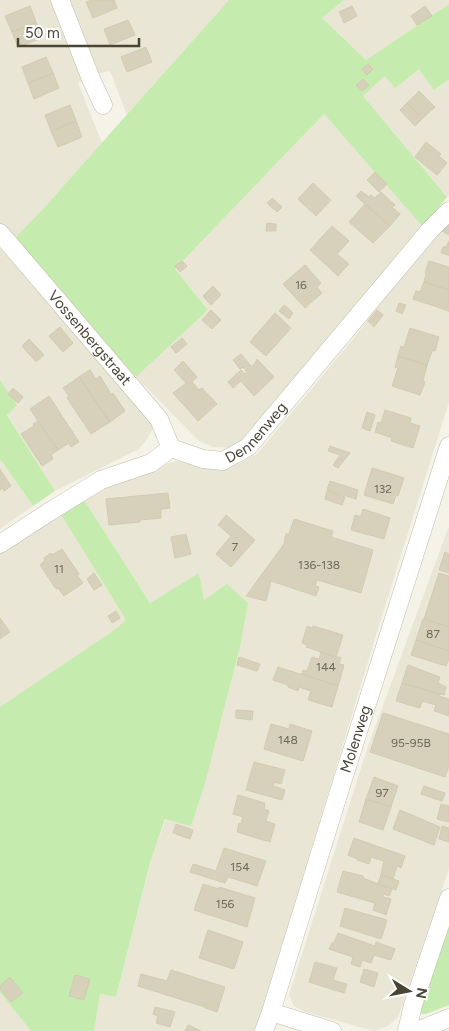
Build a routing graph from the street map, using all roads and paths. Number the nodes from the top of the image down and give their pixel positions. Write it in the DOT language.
graph roads {
  1 [pos="60,0"];
  2 [pos="103,105"];
  3 [pos="449,211"];
  4 [pos="0,233"];
  5 [pos="449,446"];
  6 [pos="171,448"];
  7 [pos="0,544"];
  8 [pos="449,898"];
  9 [pos="271,1012"];
  10 [pos="449,1018"];
  11 [pos="264,1031"];
  12 [pos="332,1031"];
  13 [pos="407,1031"];
  14 [pos="417,1031"];
  1 -- 2 [label="street"];
  3 -- 6 [label="street, Dennenweg"];
  4 -- 6 [label="street, Vossenbergstraat"];
  5 -- 9 [label="street, Molenweg"];
  6 -- 7 [label="street"];
  8 -- 13 [label="street"];
  9 -- 11 [label="street, Molenweg"];
  9 -- 12 [label="street"];
  10 -- 14 [label="street"];
}
